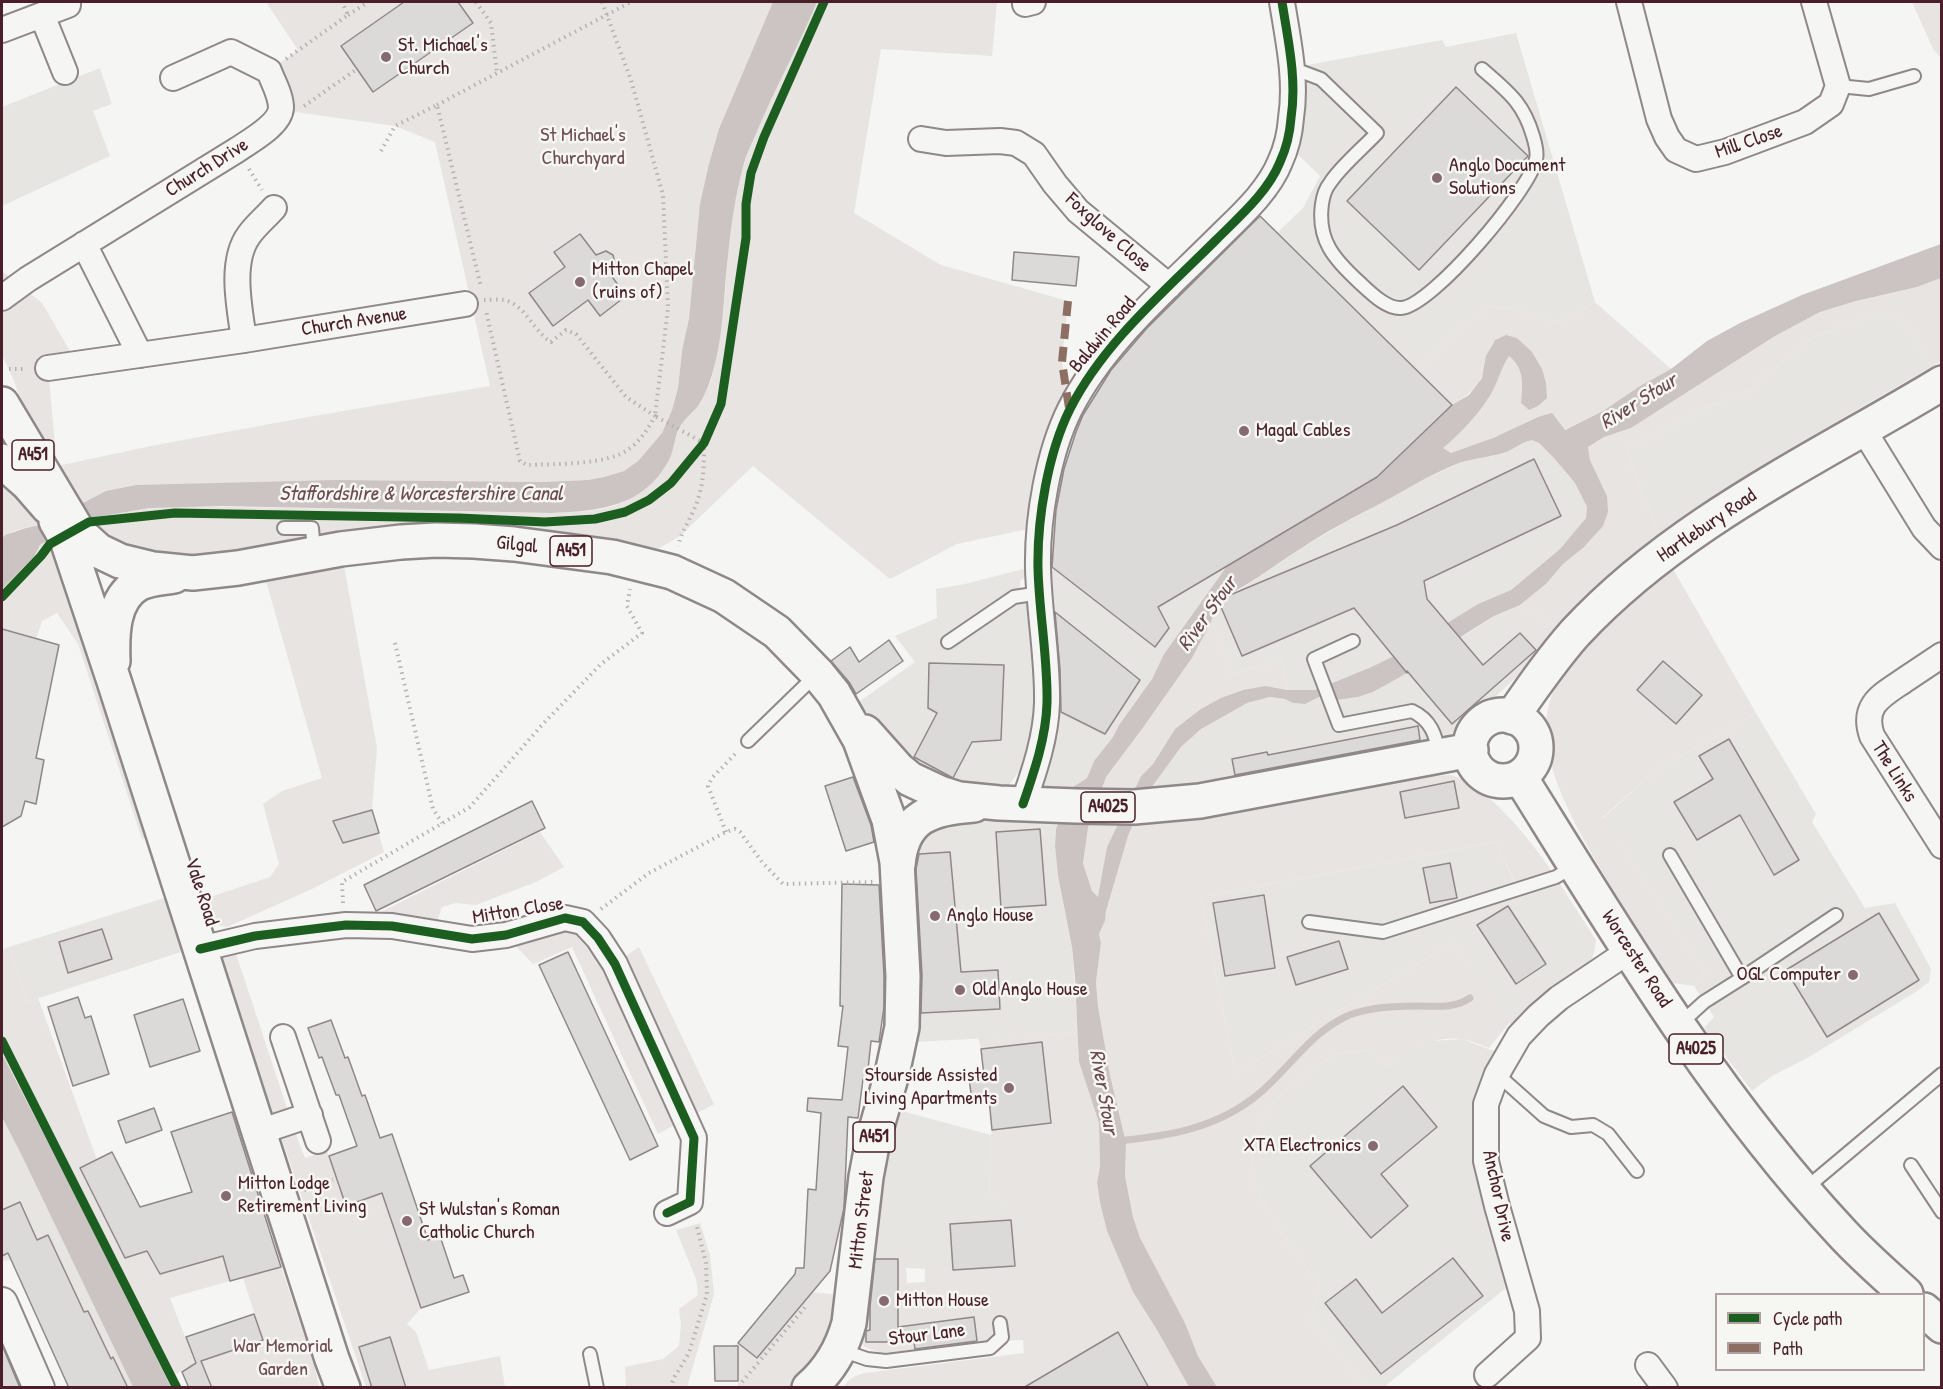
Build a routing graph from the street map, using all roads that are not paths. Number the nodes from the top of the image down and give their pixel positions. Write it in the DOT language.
graph roads {
  1 [pos="1282,2"];
  2 [pos="1629,2"];
  3 [pos="1814,2"];
  4 [pos="68,4"];
  5 [pos="42,15"];
  6 [pos="2,30"];
  7 [pos="1292,68"];
  8 [pos="1482,69"];
  9 [pos="65,72"];
  10 [pos="1914,76"];
  11 [pos="173,78"];
  12 [pos="1838,86"];
  13 [pos="921,139"];
  14 [pos="274,208"];
  15 [pos="84,244"];
  16 [pos="1169,286"];
  17 [pos="473,296"];
  18 [pos="2,298"];
  19 [pos="244,340"];
  20 [pos="140,355"];
  21 [pos="48,368"];
  22 [pos="1941,383"];
  23 [pos="2,405"];
  24 [pos="1863,429"];
  25 [pos="2,439"];
  26 [pos="2,461"];
  27 [pos="62,520"];
  28 [pos="284,528"];
  29 [pos="1941,547"];
  30 [pos="314,554"];
  31 [pos="193,573"];
  32 [pos="1040,593"];
  33 [pos="1353,641"];
  34 [pos="948,642"];
  35 [pos="1941,655"];
  36 [pos="114,681"];
  37 [pos="826,683"];
  38 [pos="1512,717"];
  39 [pos="748,741"];
  40 [pos="1470,750"];
  41 [pos="1439,756"];
  42 [pos="1520,777"];
  43 [pos="1023,804"];
  44 [pos="1941,846"];
  45 [pos="1670,855"];
  46 [pos="1575,865"];
  47 [pos="898,879"];
  48 [pos="1836,915"];
  49 [pos="1309,922"];
  50 [pos="200,949"];
  51 [pos="1629,951"];
  52 [pos="1742,978"];
  53 [pos="1679,1025"];
  54 [pos="283,1037"];
  55 [pos="1497,1074"];
  56 [pos="1941,1074"];
  57 [pos="310,1115"];
  58 [pos="259,1132"];
  59 [pos="318,1141"];
  60 [pos="1911,1165"];
  61 [pos="1637,1171"];
  62 [pos="1804,1190"];
  63 [pos="1941,1212"];
  64 [pos="668,1213"];
  65 [pos="1905,1293"];
  66 [pos="2,1303"];
  67 [pos="1000,1323"];
  68 [pos="840,1349"];
  69 [pos="590,1354"];
  70 [pos="1648,1365"];
  71 [pos="1487,1375"];
  72 [pos="337,1378"];
  73 [pos="814,1385"];
  74 [pos="39,1388"];
  75 [pos="597,1388"];
  76 [pos="1665,1388"];
  1 -- 7 [label="street, Baldwin Road"];
  2 -- 12 [label="street, Mill Close"];
  3 -- 12 [label="street"];
  4 -- 5 [label="street"];
  5 -- 6 [label="street"];
  5 -- 9 [label="street"];
  7 -- 8 [label="lane"];
  7 -- 16 [label="street, Baldwin Road"];
  10 -- 12 [label="lane"];
  11 -- 15 [label="street, Church Drive"];
  13 -- 16 [label="street, Foxglove Close"];
  14 -- 19 [label="street"];
  15 -- 18 [label="street, Church Drive"];
  15 -- 20 [label="street"];
  16 -- 32 [label="street, Baldwin Road"];
  17 -- 19 [label="street, Church Avenue"];
  19 -- 20 [label="street, Church Avenue"];
  20 -- 21 [label="street, Church Avenue"];
  22 -- 24 [label="main road, Hartlebury Road"];
  23 -- 27 [label="main road, A451"];
  24 -- 29 [label="street"];
  24 -- 38 [label="main road, Hartlebury Road"];
  25 -- 27 [label="main road, A451"];
  26 -- 27 [label="main road"];
  27 -- 31 [label="main road, Gilgal / A451"];
  27 -- 36 [label="main road, Vale Road / A451"];
  28 -- 30 [label="lane"];
  30 -- 31 [label="main road, Gilgal / A451"];
  30 -- 37 [label="main road, Gilgal / A451"];
  31 -- 36 [label="main road"];
  32 -- 34 [label="lane"];
  32 -- 43 [label="street, Baldwin Road"];
  33 -- 41 [label="lane"];
  35 -- 44 [label="street, The Links"];
  36 -- 50 [label="main road, Vale Road / A451"];
  37 -- 39 [label="lane"];
  37 -- 43 [label="main road"];
  37 -- 47 [label="main road, Gilgal / A451"];
  38 -- 40 [label="main road"];
  38 -- 42 [label="main road"];
  40 -- 41 [label="main road, A4025"];
  40 -- 42 [label="main road"];
  41 -- 43 [label="main road, A4025"];
  42 -- 46 [label="main road, Worcester Road / A4025"];
  43 -- 47 [label="main road, A4025"];
  45 -- 52 [label="lane"];
  46 -- 49 [label="lane"];
  46 -- 51 [label="main road, Worcester Road / A4025"];
  47 -- 68 [label="main road, Mitton Street / A451"];
  48 -- 52 [label="lane"];
  50 -- 58 [label="main road, Vale Road / A451"];
  50 -- 64 [label="street, Mitton Close"];
  51 -- 53 [label="main road, Worcester Road / A4025"];
  51 -- 55 [label="street, Anchor Drive"];
  52 -- 53 [label="lane"];
  53 -- 62 [label="main road, Worcester Road / A4025"];
  54 -- 57 [label="street"];
  55 -- 61 [label="lane"];
  55 -- 71 [label="street, Anchor Drive"];
  56 -- 62 [label="lane"];
  57 -- 58 [label="street"];
  57 -- 59 [label="street"];
  58 -- 72 [label="main road, Vale Road / A451"];
  60 -- 63 [label="lane"];
  62 -- 65 [label="main road, Worcester Road / A4025"];
  66 -- 74 [label="street"];
  67 -- 68 [label="lane, Stour Lane"];
  68 -- 73 [label="main road, Mitton Street / A451"];
  69 -- 75 [label="lane"];
  70 -- 76 [label="street"];
}
